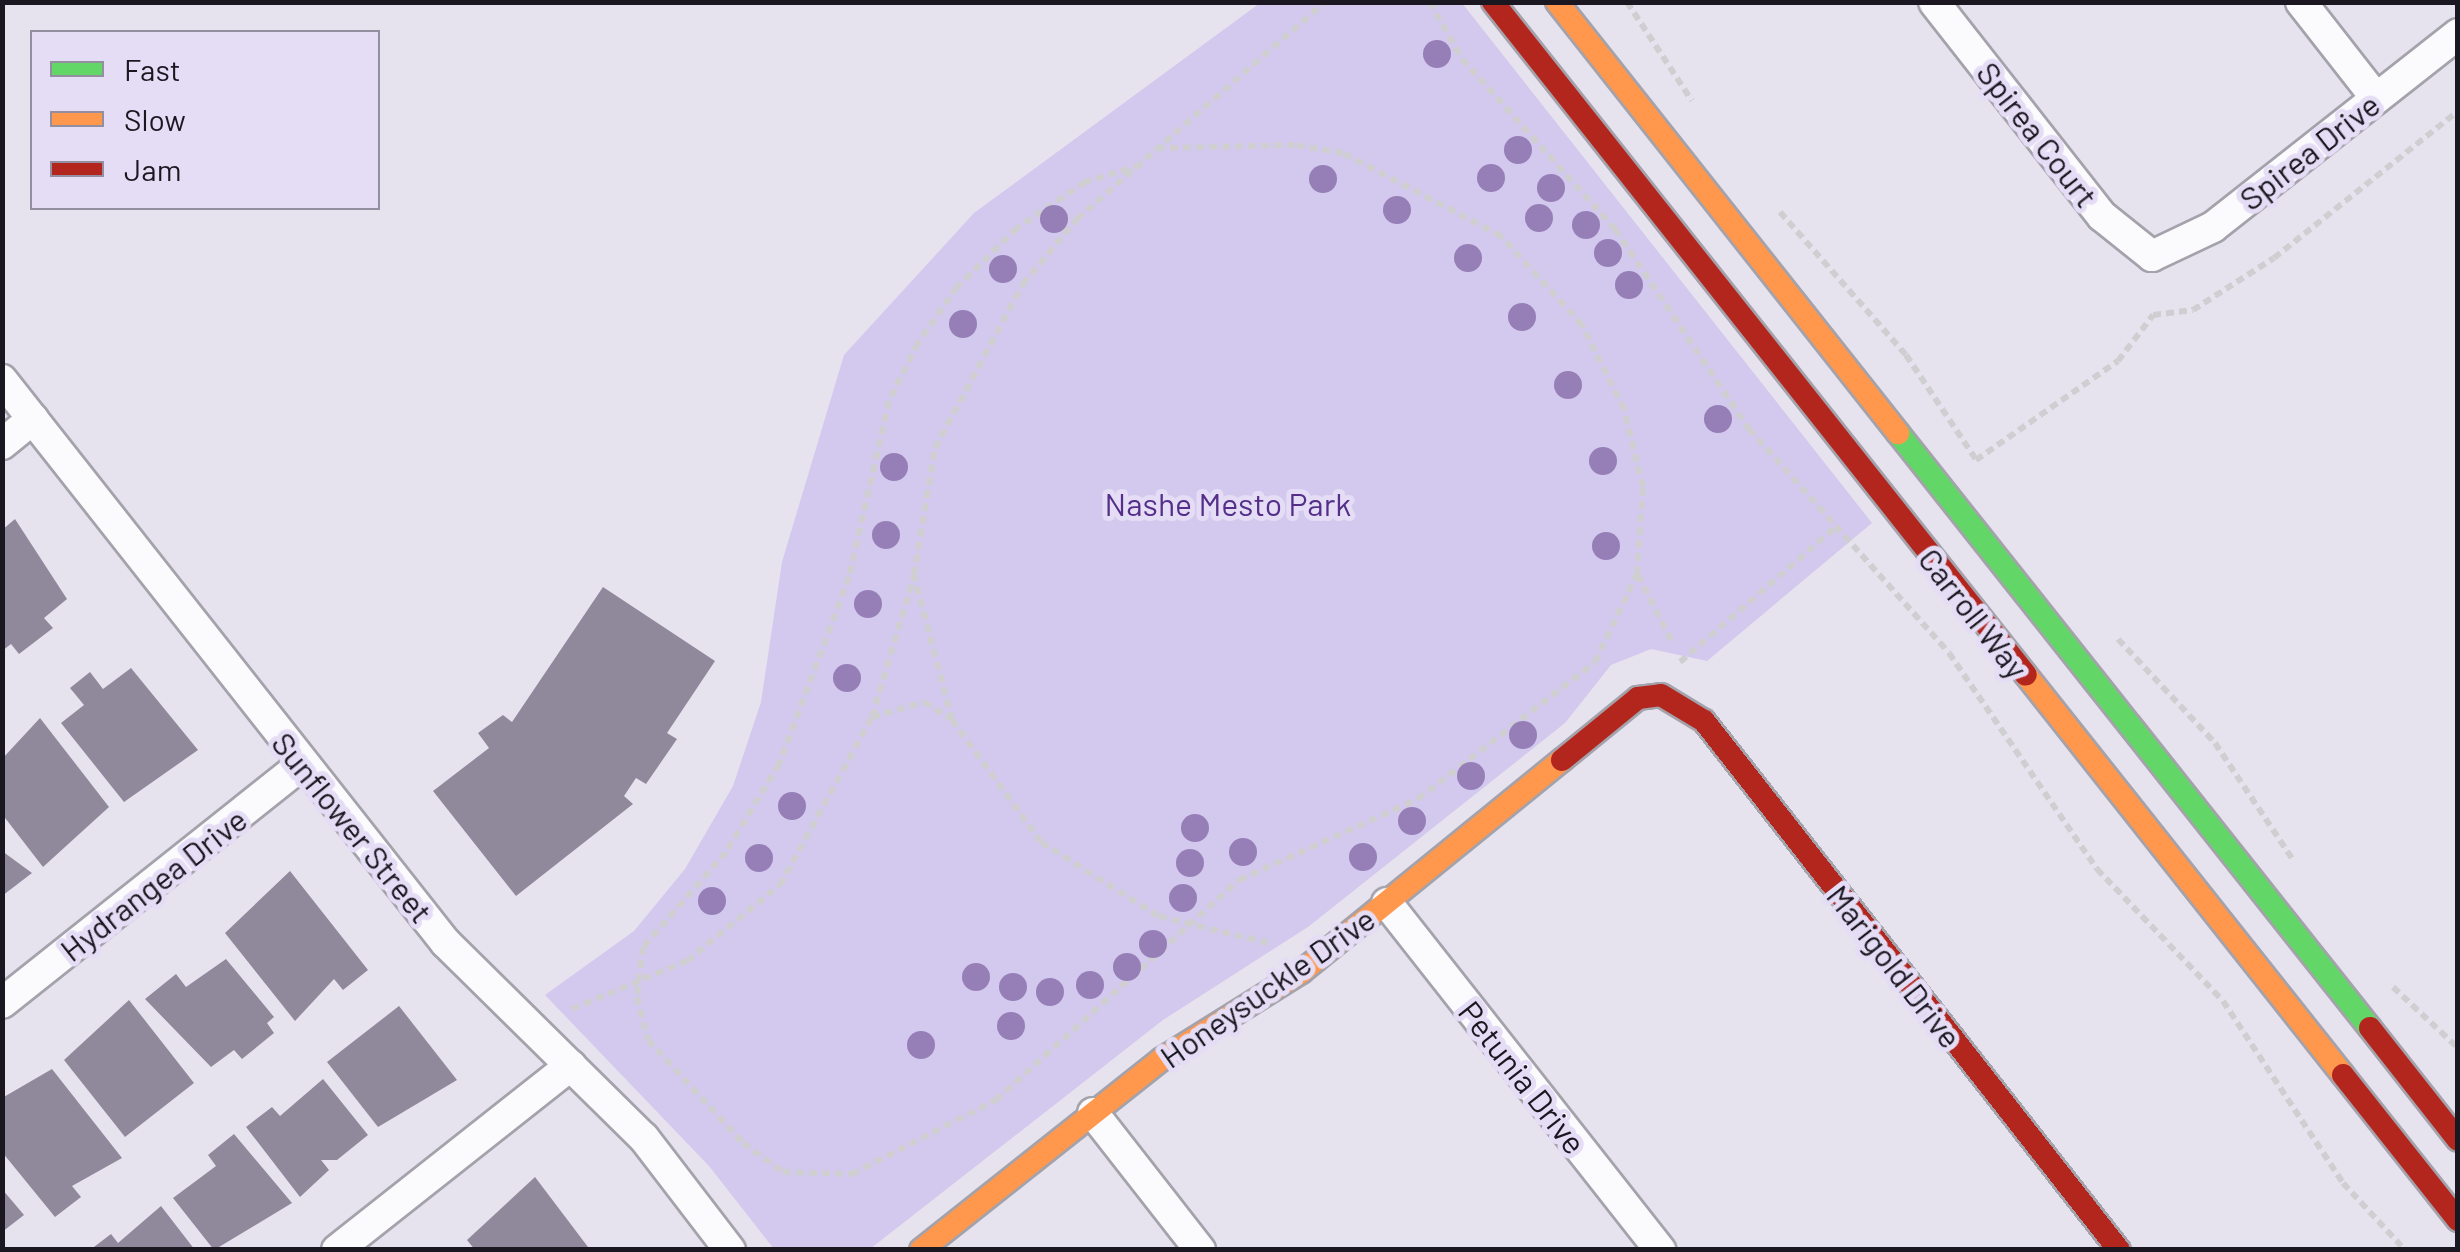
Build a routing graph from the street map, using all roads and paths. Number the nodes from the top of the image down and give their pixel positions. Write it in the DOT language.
graph roads {
  1 [pos="1325,2"];
  2 [pos="1430,2"];
  3 [pos="1493,2"];
  4 [pos="1557,2"];
  5 [pos="1626,2"];
  6 [pos="1934,2"];
  7 [pos="2301,2"];
  8 [pos="2458,34"];
  9 [pos="2376,98"];
  10 [pos="2458,111"];
  11 [pos="1703,118"];
  12 [pos="1162,148"];
  13 [pos="1141,166"];
  14 [pos="1769,200"];
  15 [pos="2152,256"];
  16 [pos="2,380"];
  17 [pos="33,419"];
  18 [pos="2,444"];
  19 [pos="1976,460"];
  20 [pos="1987,474"];
  21 [pos="1836,526"];
  22 [pos="1637,574"];
  23 [pos="914,575"];
  24 [pos="2106,626"];
  25 [pos="1672,642"];
  26 [pos="1661,695"];
  27 [pos="872,717"];
  28 [pos="952,720"];
  29 [pos="303,764"];
  30 [pos="2299,870"];
  31 [pos="1387,903"];
  32 [pos="1187,925"];
  33 [pos="1274,944"];
  34 [pos="2386,978"];
  35 [pos="638,984"];
  36 [pos="2,1003"];
  37 [pos="572,1009"];
  38 [pos="2458,1048"];
  39 [pos="571,1064"];
  40 [pos="1093,1113"];
  41 [pos="2458,1140"];
  42 [pos="2458,1220"];
  43 [pos="337,1250"];
  44 [pos="730,1250"];
  45 [pos="921,1250"];
  46 [pos="1200,1250"];
  47 [pos="1660,1250"];
  48 [pos="2118,1250"];
  49 [pos="2405,1250"];
  1 -- 12 [label="path"];
  2 -- 21 [label="path"];
  3 -- 42 [label="street, Carroll Way"];
  4 -- 41 [label="street, Carroll Way"];
  5 -- 11 [label="path"];
  6 -- 15 [label="street, Spirea Court"];
  7 -- 9 [label="street"];
  8 -- 9 [label="street, Spirea Drive"];
  9 -- 15 [label="street, Spirea Drive"];
  10 -- 19 [label="path"];
  12 -- 13 [label="path"];
  12 -- 22 [label="path"];
  13 -- 23 [label="path"];
  13 -- 35 [label="path"];
  14 -- 19 [label="path"];
  16 -- 17 [label="street, Sunflower Street"];
  17 -- 18 [label="street"];
  17 -- 29 [label="street, Sunflower Street"];
  19 -- 20 [label="path"];
  21 -- 26 [label="path"];
  21 -- 49 [label="path"];
  22 -- 25 [label="path"];
  22 -- 32 [label="path"];
  23 -- 27 [label="path"];
  23 -- 28 [label="path"];
  24 -- 30 [label="path"];
  26 -- 31 [label="street, Honeysuckle Drive"];
  26 -- 48 [label="street, Marigold Drive"];
  27 -- 28 [label="path"];
  27 -- 35 [label="path"];
  28 -- 32 [label="path"];
  29 -- 36 [label="street, Hydrangea Drive"];
  29 -- 39 [label="street, Sunflower Street"];
  31 -- 40 [label="street, Honeysuckle Drive"];
  31 -- 47 [label="street, Petunia Drive"];
  32 -- 33 [label="path"];
  32 -- 35 [label="path"];
  34 -- 38 [label="path"];
  35 -- 37 [label="path"];
  39 -- 43 [label="street"];
  39 -- 44 [label="street, Sunflower Street"];
  40 -- 45 [label="street, Honeysuckle Drive"];
  40 -- 46 [label="street"];
}
